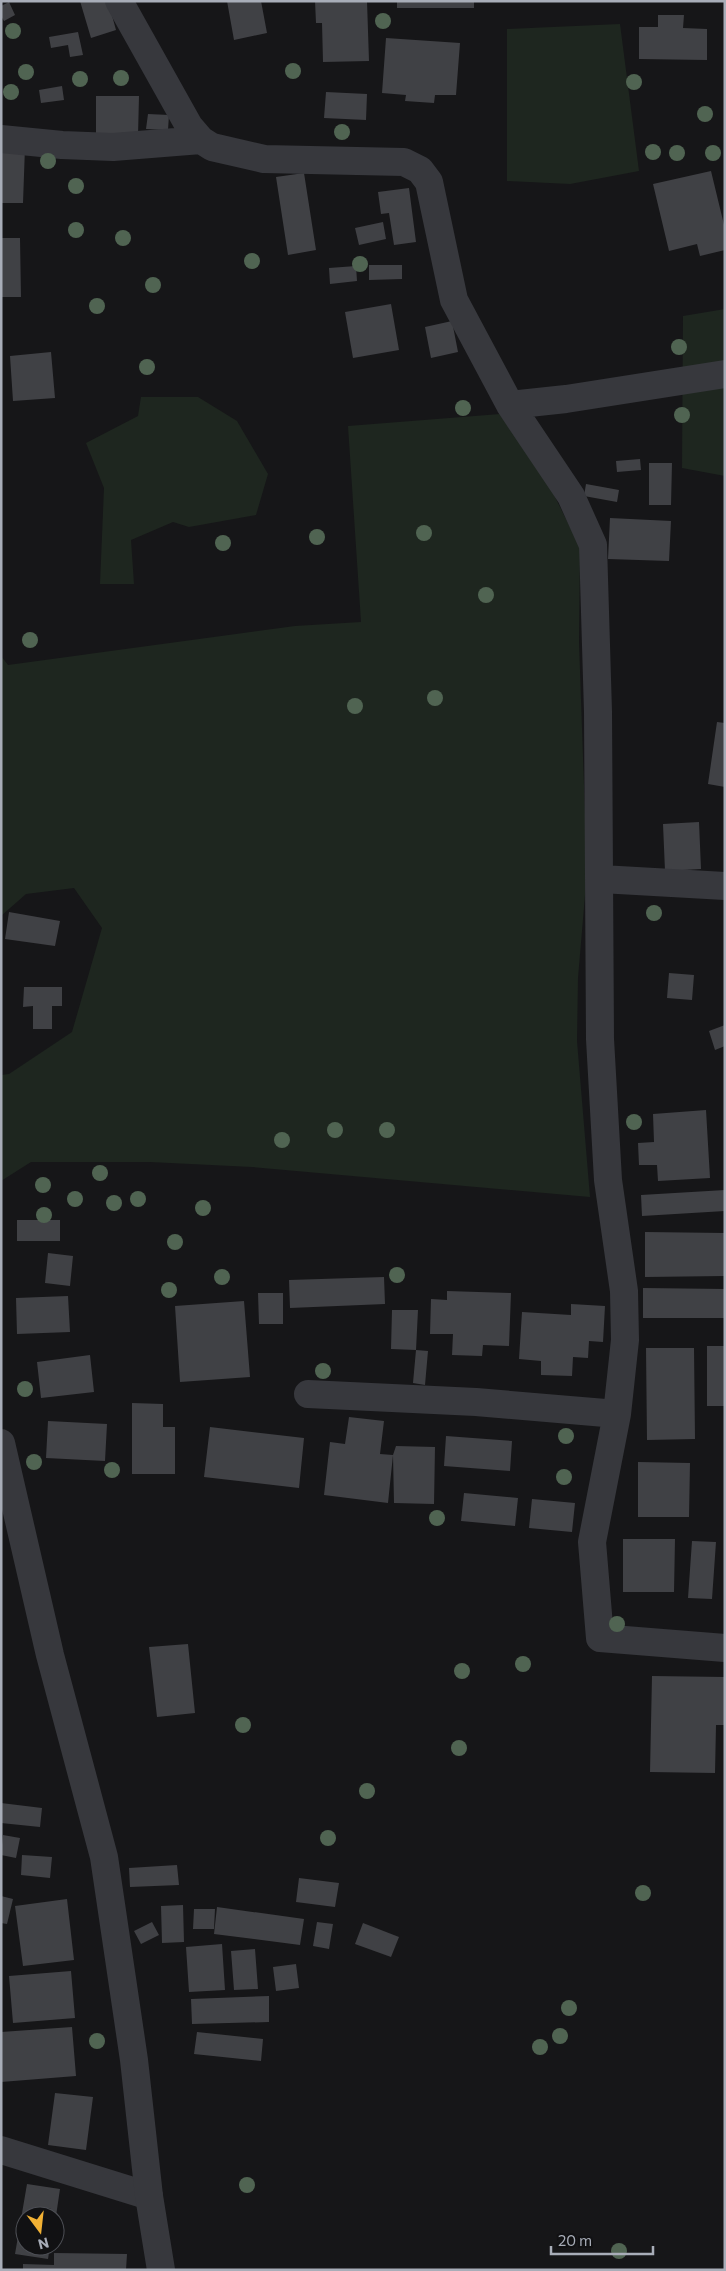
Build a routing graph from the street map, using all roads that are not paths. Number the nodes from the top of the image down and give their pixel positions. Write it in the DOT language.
graph roads {
  1 [pos="118,1"];
  2 [pos="1,139"];
  3 [pos="201,140"];
  4 [pos="725,374"];
  5 [pos="510,404"];
  6 [pos="601,880"];
  7 [pos="725,886"];
  8 [pos="308,1394"];
  9 [pos="617,1414"];
  10 [pos="1,1443"];
  11 [pos="725,1648"];
  12 [pos="1,2150"];
  13 [pos="149,2196"];
  14 [pos="161,2270"];
  1 -- 3 [label="street"];
  2 -- 3 [label="street"];
  3 -- 5 [label="street"];
  4 -- 5 [label="street"];
  5 -- 6 [label="street"];
  6 -- 7 [label="street"];
  6 -- 9 [label="street"];
  8 -- 9 [label="street"];
  9 -- 11 [label="street"];
  10 -- 13 [label="street"];
  12 -- 13 [label="street"];
  13 -- 14 [label="street"];
}
